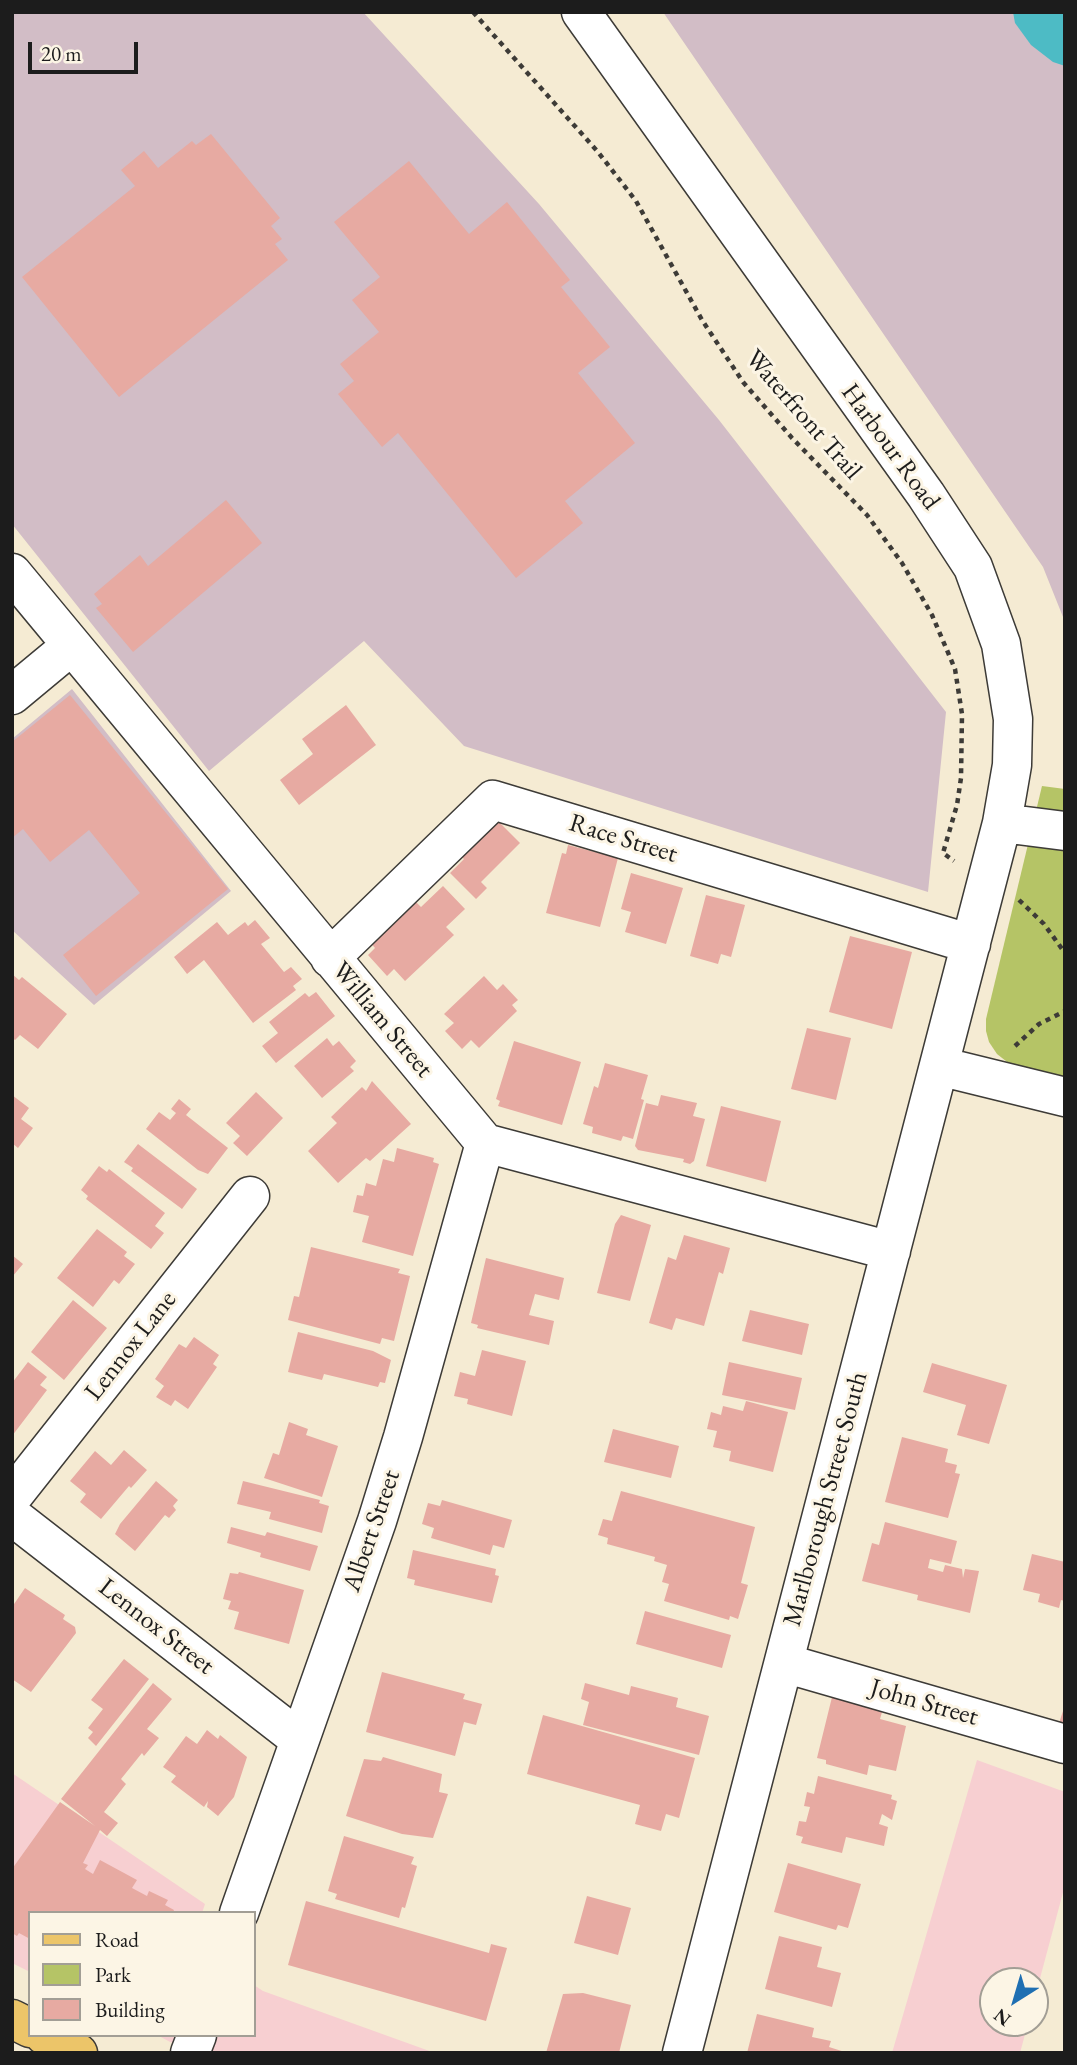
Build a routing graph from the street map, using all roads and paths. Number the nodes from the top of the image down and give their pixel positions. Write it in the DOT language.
graph roads {
  1 [pos="473,12"];
  2 [pos="581,12"];
  3 [pos="12,573"];
  4 [pos="71,646"];
  5 [pos="12,695"];
  6 [pos="1002,823"];
  7 [pos="1065,831"];
  8 [pos="943,853"];
  9 [pos="1019,900"];
  10 [pos="971,944"];
  11 [pos="1065,953"];
  12 [pos="330,958"];
  13 [pos="1065,1011"];
  14 [pos="939,1066"];
  15 [pos="986,1077"];
  16 [pos="1065,1097"];
  17 [pos="485,1143"];
  18 [pos="250,1196"];
  19 [pos="891,1251"];
  20 [pos="12,1497"];
  21 [pos="12,1516"];
  22 [pos="784,1662"];
  23 [pos="299,1739"];
  24 [pos="1065,1744"];
  25 [pos="240,1911"];
  26 [pos="12,2019"];
  27 [pos="28,2027"];
  28 [pos="48,2037"];
  29 [pos="78,2053"];
  30 [pos="682,2053"];
  1 -- 8 [label="path, Waterfront Trail"];
  2 -- 6 [label="street, Harbour Road"];
  3 -- 4 [label="street, William Street"];
  4 -- 5 [label="street"];
  4 -- 12 [label="street, William Street"];
  6 -- 7 [label="street"];
  6 -- 10 [label="street, Harbour Road"];
  9 -- 11 [label="path"];
  10 -- 12 [label="street, Race Street"];
  10 -- 14 [label="street, Marlborough Street South"];
  12 -- 17 [label="street, William Street"];
  13 -- 15 [label="path"];
  14 -- 15 [label="street"];
  14 -- 19 [label="street, Marlborough Street South"];
  15 -- 16 [label="street"];
  17 -- 19 [label="street"];
  17 -- 23 [label="street, Albert Street"];
  18 -- 20 [label="street, Lennox Lane"];
  19 -- 22 [label="street, Marlborough Street South"];
  21 -- 23 [label="street, Lennox Street"];
  22 -- 24 [label="street, John Street"];
  22 -- 30 [label="street, Marlborough Street South"];
  23 -- 25 [label="street, Albert Street"];
  26 -- 27 [label="main road"];
  28 -- 29 [label="main road"];
}
